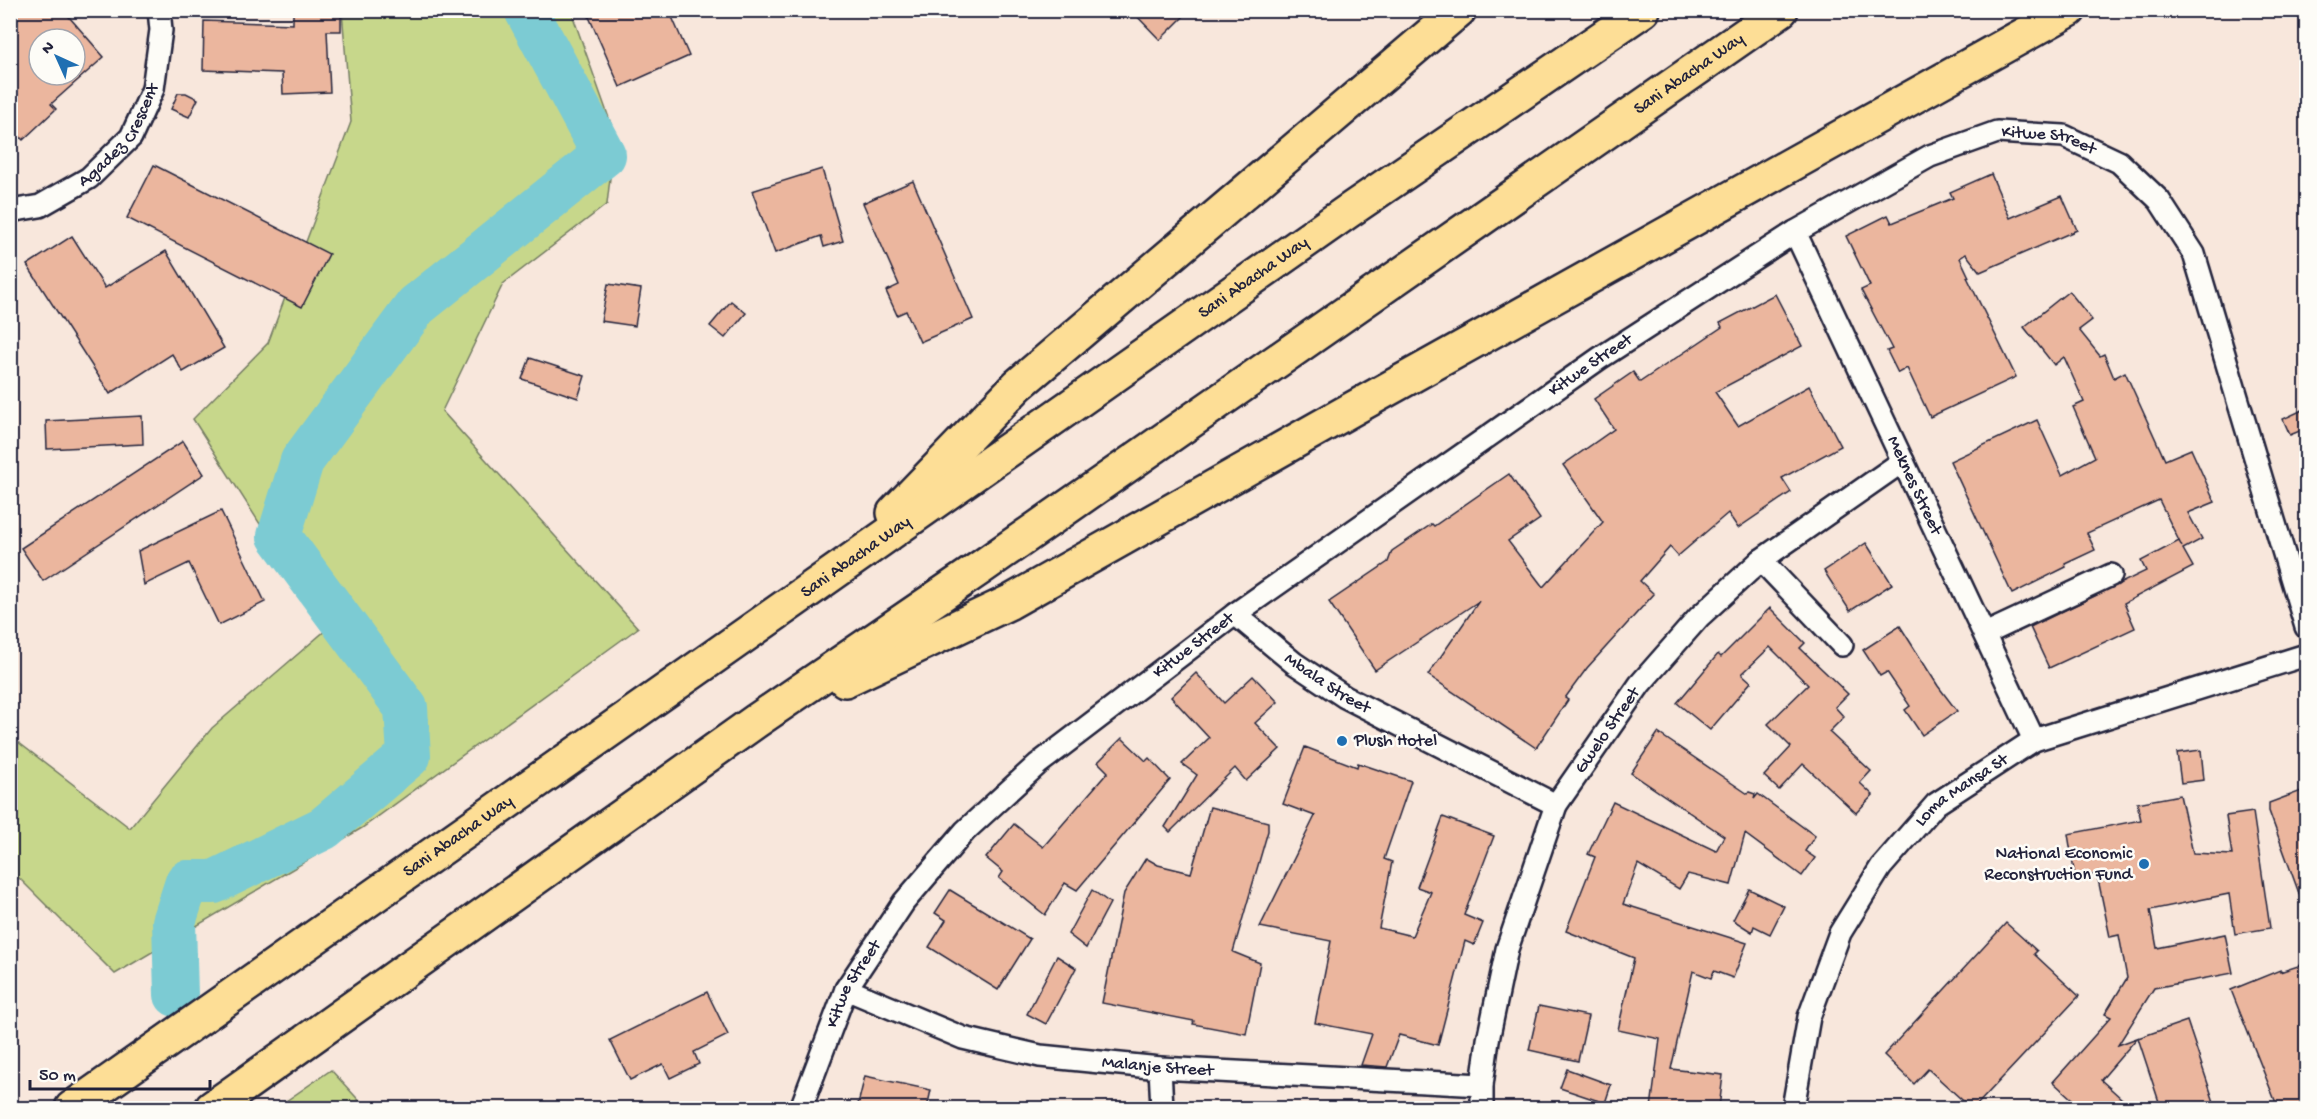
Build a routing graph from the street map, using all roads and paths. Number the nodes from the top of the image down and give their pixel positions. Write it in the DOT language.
graph roads {
  1 [pos="159,10"];
  2 [pos="1459,10"];
  3 [pos="1643,10"];
  4 [pos="1781,10"];
  5 [pos="2069,10"];
  6 [pos="10,211"];
  7 [pos="1795,232"];
  8 [pos="1903,461"];
  9 [pos="1761,560"];
  10 [pos="838,570"];
  11 [pos="2111,575"];
  12 [pos="1235,614"];
  13 [pos="2307,627"];
  14 [pos="1985,634"];
  15 [pos="1842,645"];
  16 [pos="2307,655"];
  17 [pos="756,721"];
  18 [pos="2034,740"];
  19 [pos="1556,805"];
  20 [pos="846,989"];
  21 [pos="1160,1068"];
  22 [pos="1482,1085"];
  23 [pos="72,1108"];
  24 [pos="212,1108"];
  25 [pos="801,1108"];
  26 [pos="1162,1108"];
  27 [pos="1482,1108"];
  28 [pos="1793,1108"];
  1 -- 6 [label="street, Agadez Crescent"];
  2 -- 10 [label="highway"];
  3 -- 10 [label="highway, Sani Abacha Way"];
  4 -- 17 [label="highway, Sani Abacha Way"];
  5 -- 17 [label="highway"];
  7 -- 8 [label="street, Meknes Street"];
  7 -- 12 [label="street, Kitwe Street"];
  7 -- 13 [label="street, Kitwe Street"];
  8 -- 9 [label="street, Gwelo Street"];
  8 -- 14 [label="street, Meknes Street"];
  9 -- 15 [label="street"];
  9 -- 19 [label="street, Gwelo Street"];
  10 -- 23 [label="highway, Sani Abacha Way"];
  11 -- 14 [label="street"];
  12 -- 19 [label="street, Mbala Street"];
  12 -- 20 [label="street, Kitwe Street"];
  14 -- 18 [label="street, Meknes Street"];
  16 -- 18 [label="street, Loma Mansa St"];
  17 -- 24 [label="highway, Sani Abacha Way"];
  18 -- 28 [label="street, Loma Mansa St"];
  19 -- 22 [label="street, Gwelo Street"];
  20 -- 21 [label="street, Malanje Street"];
  20 -- 25 [label="street, Kitwe Street"];
  21 -- 22 [label="street, Malanje Street"];
  21 -- 26 [label="street"];
  22 -- 27 [label="street, Gwelo Street"];
}
